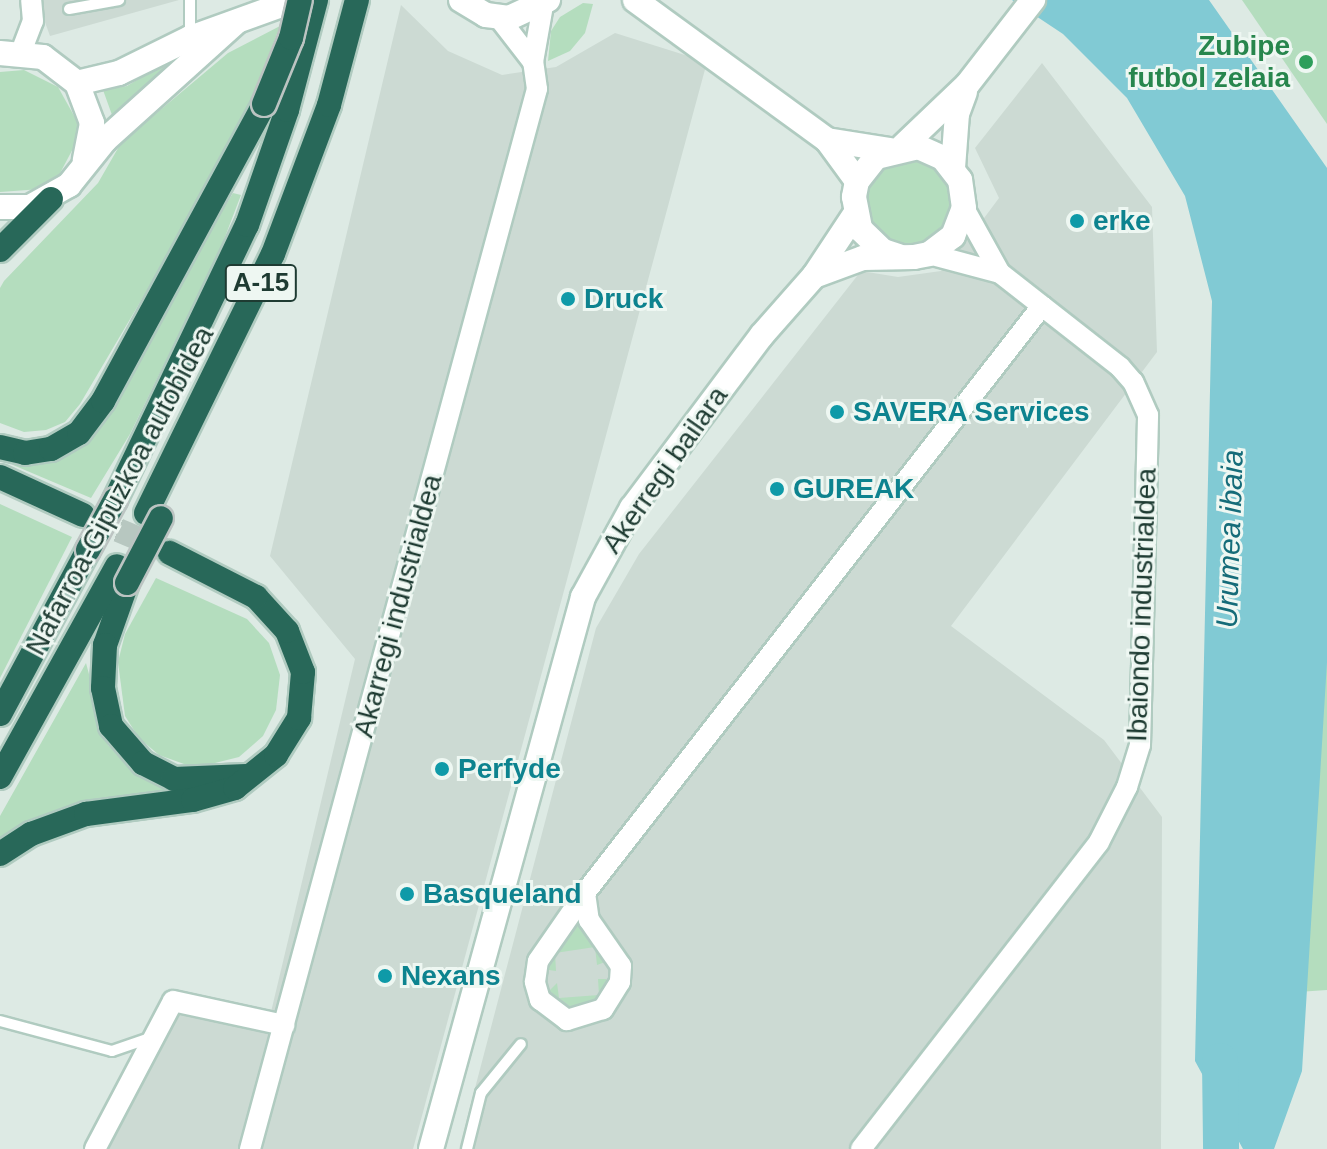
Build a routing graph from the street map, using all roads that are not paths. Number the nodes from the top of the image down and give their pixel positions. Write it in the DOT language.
graph roads {
  1 [pos="31,0"];
  2 [pos="119,0"];
  3 [pos="190,0"];
  4 [pos="316,0"];
  5 [pos="357,0"];
  6 [pos="461,0"];
  7 [pos="635,0"];
  8 [pos="1033,0"];
  9 [pos="545,2"];
  10 [pos="289,3"];
  11 [pos="69,9"];
  12 [pos="499,18"];
  13 [pos="236,22"];
  14 [pos="190,38"];
  15 [pos="11,52"];
  16 [pos="533,62"];
  17 [pos="77,83"];
  18 [pos="967,85"];
  19 [pos="276,107"];
  20 [pos="827,140"];
  21 [pos="896,148"];
  22 [pos="83,166"];
  23 [pos="953,168"];
  24 [pos="857,181"];
  25 [pos="51,199"];
  26 [pos="0,207"];
  27 [pos="964,208"];
  28 [pos="855,214"];
  29 [pos="0,250"];
  30 [pos="929,254"];
  31 [pos="898,256"];
  32 [pos="1000,273"];
  33 [pos="814,276"];
  34 [pos="1042,306"];
  35 [pos="0,447"];
  36 [pos="0,477"];
  37 [pos="83,515"];
  38 [pos="170,553"];
  39 [pos="122,575"];
  40 [pos="0,714"];
  41 [pos="248,776"];
  42 [pos="0,777"];
  43 [pos="0,854"];
  44 [pos="585,893"];
  45 [pos="0,1021"];
  46 [pos="284,1025"];
  47 [pos="155,1037"];
  48 [pos="521,1044"];
  49 [pos="95,1149"];
  50 [pos="250,1149"];
  51 [pos="431,1149"];
  52 [pos="467,1149"];
  53 [pos="861,1149"];
  1 -- 15 [label="street"];
  2 -- 11 [label="lane"];
  3 -- 14 [label="lane"];
  4 -- 19 [label="highway, Nafarroa-Gipuzkoa autobidea / A-15"];
  5 -- 39 [label="highway, Nafarroa-Gipuzkoa autobidea / A-15"];
  6 -- 12 [label="main road"];
  7 -- 20 [label="main road"];
  8 -- 18 [label="main road"];
  9 -- 12 [label="main road"];
  9 -- 16 [label="street, Akarregi industrialdea"];
  10 -- 13 [label="main road"];
  10 -- 19 [label="highway, bridge"];
  12 -- 16 [label="street"];
  13 -- 14 [label="main road"];
  13 -- 22 [label="main road"];
  14 -- 17 [label="main road"];
  15 -- 17 [label="main road"];
  16 -- 46 [label="street, Akarregi industrialdea"];
  17 -- 22 [label="main road"];
  18 -- 21 [label="main road"];
  18 -- 23 [label="main road"];
  19 -- 35 [label="highway"];
  19 -- 40 [label="highway, Nafarroa-Gipuzkoa autobidea / A-15, bridge"];
  20 -- 21 [label="main road"];
  20 -- 24 [label="main road"];
  21 -- 23 [label="main road"];
  21 -- 24 [label="main road"];
  22 -- 25 [label="main road"];
  23 -- 27 [label="main road"];
  24 -- 28 [label="main road"];
  25 -- 26 [label="main road"];
  25 -- 29 [label="highway"];
  27 -- 30 [label="main road"];
  27 -- 32 [label="street"];
  28 -- 31 [label="main road"];
  28 -- 33 [label="main road, Akerregi bailara"];
  30 -- 31 [label="main road"];
  30 -- 32 [label="street"];
  31 -- 33 [label="main road"];
  32 -- 34 [label="street, Ibaiondo industrialdea"];
  33 -- 51 [label="main road, Akerregi bailara"];
  34 -- 44 [label="street"];
  34 -- 53 [label="street, Ibaiondo industrialdea"];
  36 -- 37 [label="highway"];
  38 -- 41 [label="highway"];
  39 -- 41 [label="highway"];
  39 -- 42 [label="highway, Nafarroa-Gipuzkoa autobidea / A-15"];
  41 -- 43 [label="highway"];
  44 -- 44 [label="street"];
  45 -- 47 [label="lane"];
  46 -- 47 [label="street"];
  46 -- 50 [label="street, Akarregi industrialdea"];
  47 -- 49 [label="street"];
  48 -- 52 [label="lane"];
}
